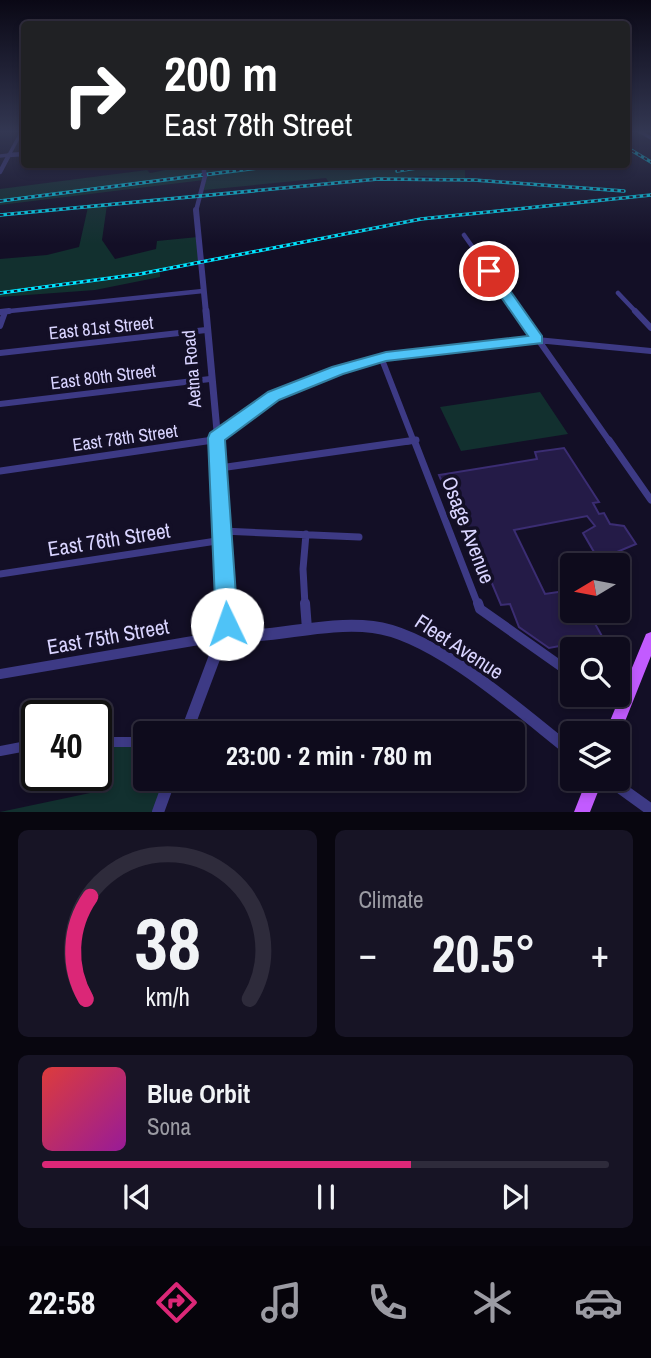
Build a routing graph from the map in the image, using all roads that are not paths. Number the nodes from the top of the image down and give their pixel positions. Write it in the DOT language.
graph roads {
  1 [pos="204,169"];
  2 [pos="464,235"];
  3 [pos="203,291"];
  4 [pos="618,293"];
  5 [pos="2,312"];
  6 [pos="0,326"];
  7 [pos="651,328"];
  8 [pos="206,330"];
  9 [pos="537,340"];
  10 [pos="651,351"];
  11 [pos="0,353"];
  12 [pos="381,358"];
  13 [pos="210,379"];
  14 [pos="0,404"];
  15 [pos="216,438"];
  16 [pos="416,440"];
  17 [pos="220,468"];
  18 [pos="0,471"];
  19 [pos="651,500"];
  20 [pos="306,534"];
  21 [pos="223,535"];
  22 [pos="359,537"];
  23 [pos="0,574"];
  24 [pos="307,631"];
  25 [pos="223,636"];
  26 [pos="651,639"];
  27 [pos="560,666"];
  28 [pos="0,674"];
  29 [pos="622,708"];
  30 [pos="191,721"];
  31 [pos="617,721"];
  32 [pos="112,742"];
  33 [pos="133,742"];
  34 [pos="560,743"];
  35 [pos="21,747"];
  36 [pos="0,751"];
  37 [pos="166,791"];
  38 [pos="590,791"];
  39 [pos="625,791"];
  40 [pos="651,810"];
  41 [pos="158,812"];
  42 [pos="582,812"];
  1 -- 3 [label="street, Aetna Road"];
  2 -- 9 [label="street"];
  3 -- 5 [label="street"];
  3 -- 8 [label="street, Aetna Road"];
  4 -- 7 [label="street"];
  5 -- 6 [label="street"];
  8 -- 11 [label="street, East 81st Street"];
  8 -- 13 [label="street, Aetna Road"];
  9 -- 10 [label="street, East 78th Street"];
  9 -- 12 [label="street, East 78th Street"];
  9 -- 19 [label="street"];
  12 -- 15 [label="street, East 78th Street"];
  12 -- 16 [label="street, Osage Avenue"];
  13 -- 14 [label="street, East 80th Street"];
  13 -- 15 [label="street, Aetna Road"];
  15 -- 17 [label="street, Aetna Road"];
  15 -- 18 [label="street, East 78th Street"];
  16 -- 17 [label="street"];
  16 -- 27 [label="street, Osage Avenue"];
  17 -- 21 [label="street, Aetna Road"];
  20 -- 21 [label="street, East 76th Street"];
  20 -- 22 [label="street, East 76th Street"];
  20 -- 24 [label="street"];
  21 -- 23 [label="street, East 76th Street"];
  21 -- 25 [label="street, Aetna Road"];
  24 -- 25 [label="street, Fleet Avenue"];
  24 -- 34 [label="street, Fleet Avenue"];
  25 -- 28 [label="street, East 75th Street"];
  25 -- 30 [label="street, Aetna Road"];
  26 -- 29 [label="main road"];
  29 -- 31 [label="main road"];
  32 -- 33 [label="street"];
  35 -- 36 [label="street"];
  37 -- 41 [label="street"];
  38 -- 42 [label="main road"];
  39 -- 40 [label="street"];
}
